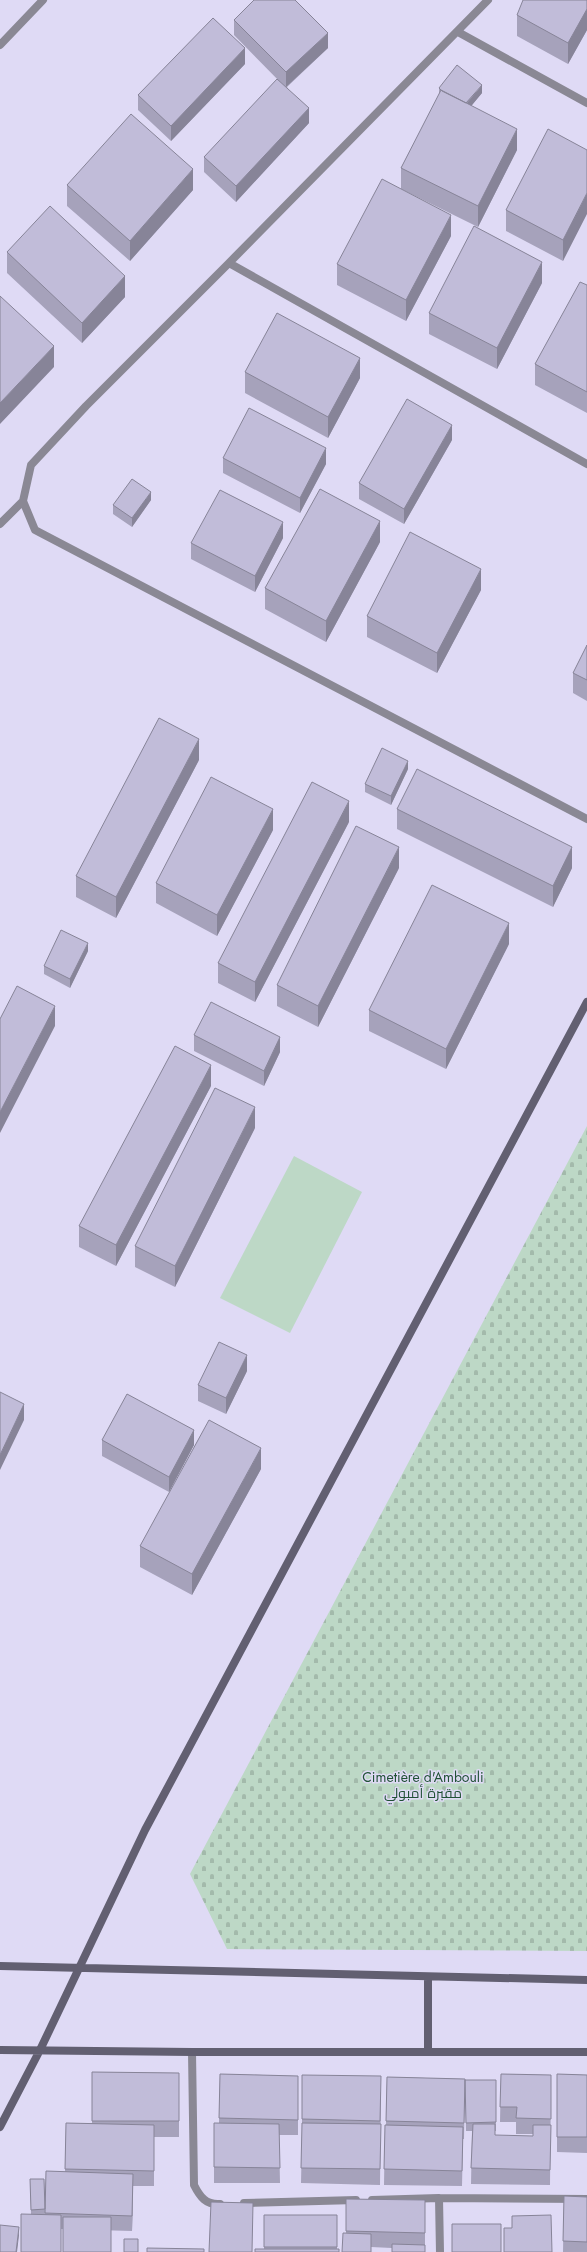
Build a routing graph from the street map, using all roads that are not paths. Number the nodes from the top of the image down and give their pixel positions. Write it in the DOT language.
graph roads {
  1 [pos="43,0"];
  2 [pos="488,0"];
  3 [pos="458,32"];
  4 [pos="0,45"];
  5 [pos="587,103"];
  6 [pos="229,263"];
  7 [pos="587,464"];
  8 [pos="23,500"];
  9 [pos="0,524"];
  10 [pos="587,819"];
  11 [pos="587,1002"];
  12 [pos="0,1966"];
  13 [pos="77,1968"];
  14 [pos="428,1977"];
  15 [pos="587,1980"];
  16 [pos="0,2050"];
  17 [pos="40,2050"];
  18 [pos="192,2052"];
  19 [pos="428,2052"];
  20 [pos="587,2052"];
  21 [pos="0,2127"];
  22 [pos="439,2198"];
  23 [pos="587,2199"];
  24 [pos="440,2252"];
  1 -- 4 [label="street"];
  2 -- 3 [label="street"];
  3 -- 5 [label="street"];
  3 -- 6 [label="street"];
  6 -- 7 [label="street"];
  6 -- 8 [label="street"];
  8 -- 9 [label="street"];
  8 -- 10 [label="street"];
  11 -- 13 [label="main road"];
  12 -- 13 [label="main road"];
  13 -- 14 [label="main road"];
  13 -- 17 [label="main road"];
  14 -- 15 [label="main road"];
  14 -- 19 [label="main road"];
  16 -- 17 [label="main road"];
  17 -- 18 [label="main road"];
  17 -- 21 [label="main road"];
  18 -- 19 [label="main road"];
  18 -- 22 [label="street"];
  19 -- 20 [label="main road"];
  22 -- 23 [label="street"];
  22 -- 24 [label="street"];
}
